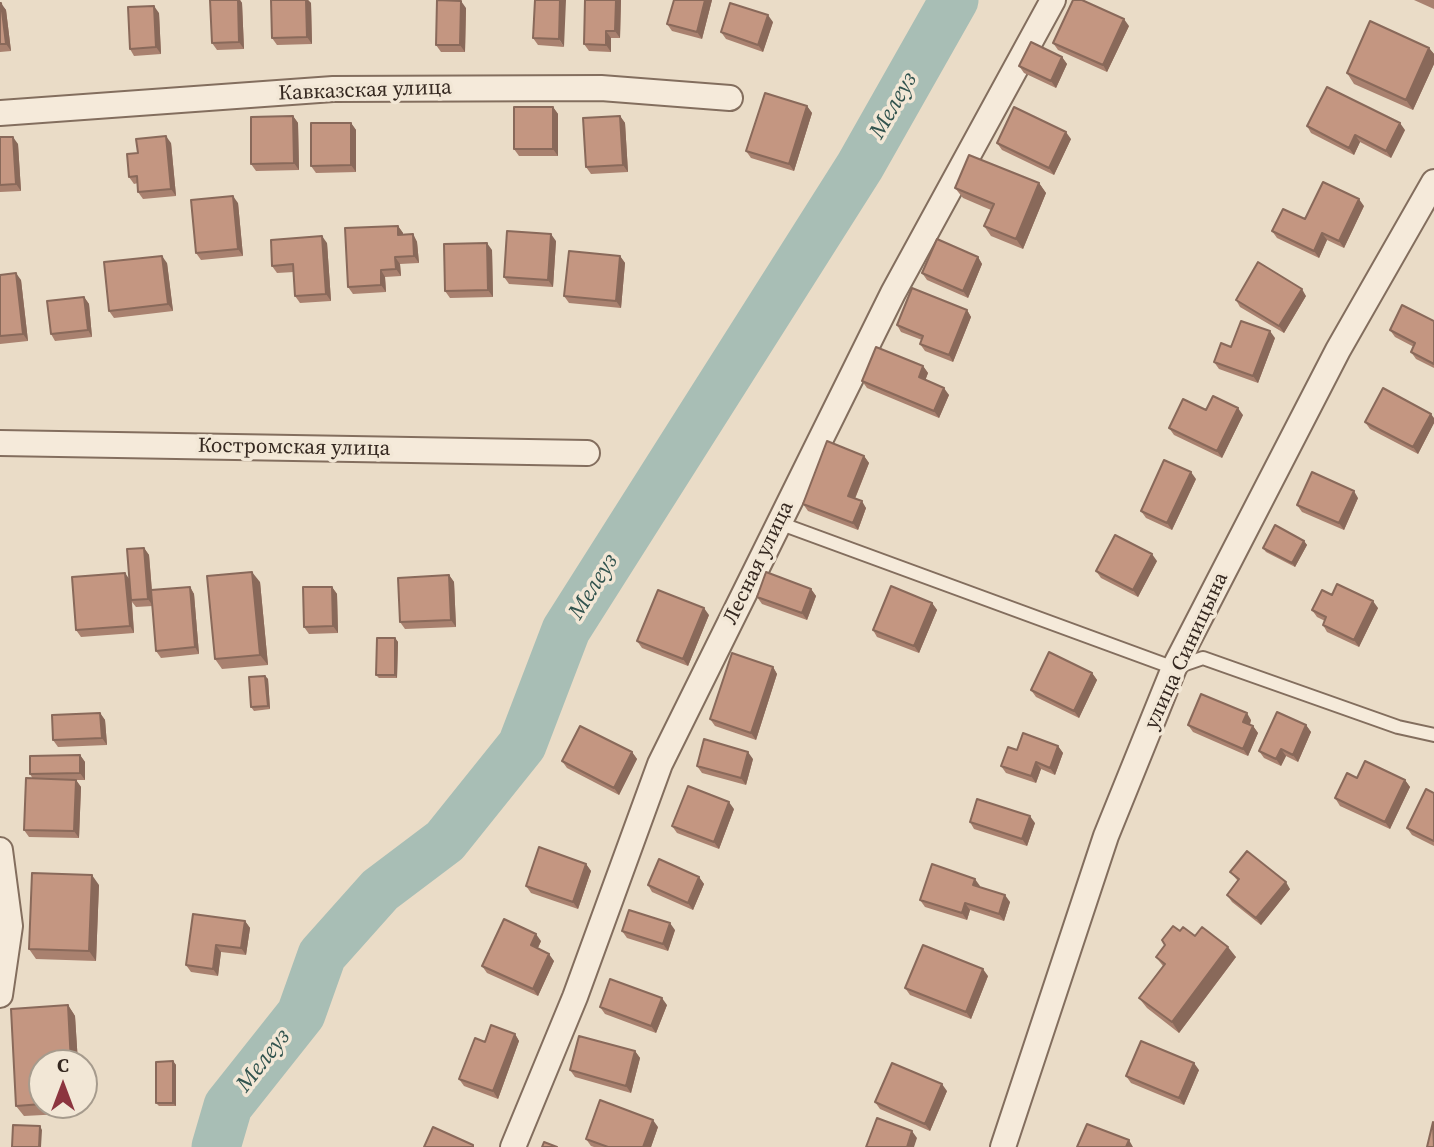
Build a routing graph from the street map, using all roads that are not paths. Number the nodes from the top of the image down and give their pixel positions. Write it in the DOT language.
graph roads {
  1 [pos="1053,0"];
  2 [pos="730,98"];
  3 [pos="0,113"];
  4 [pos="1434,182"];
  5 [pos="0,443"];
  6 [pos="587,453"];
  7 [pos="779,523"];
  8 [pos="1174,668"];
  9 [pos="1434,735"];
  10 [pos="0,850"];
  11 [pos="0,995"];
  12 [pos="513,1147"];
  13 [pos="1003,1147"];
  1 -- 7 [label="street, Лесная улица"];
  2 -- 3 [label="street, Кавказская улица"];
  4 -- 8 [label="street, улица Синицына"];
  5 -- 6 [label="street, Костромская улица"];
  7 -- 8 [label="lane"];
  7 -- 12 [label="street, Лесная улица"];
  8 -- 9 [label="lane"];
  8 -- 13 [label="street, улица Синицына"];
  10 -- 11 [label="street"];
}
